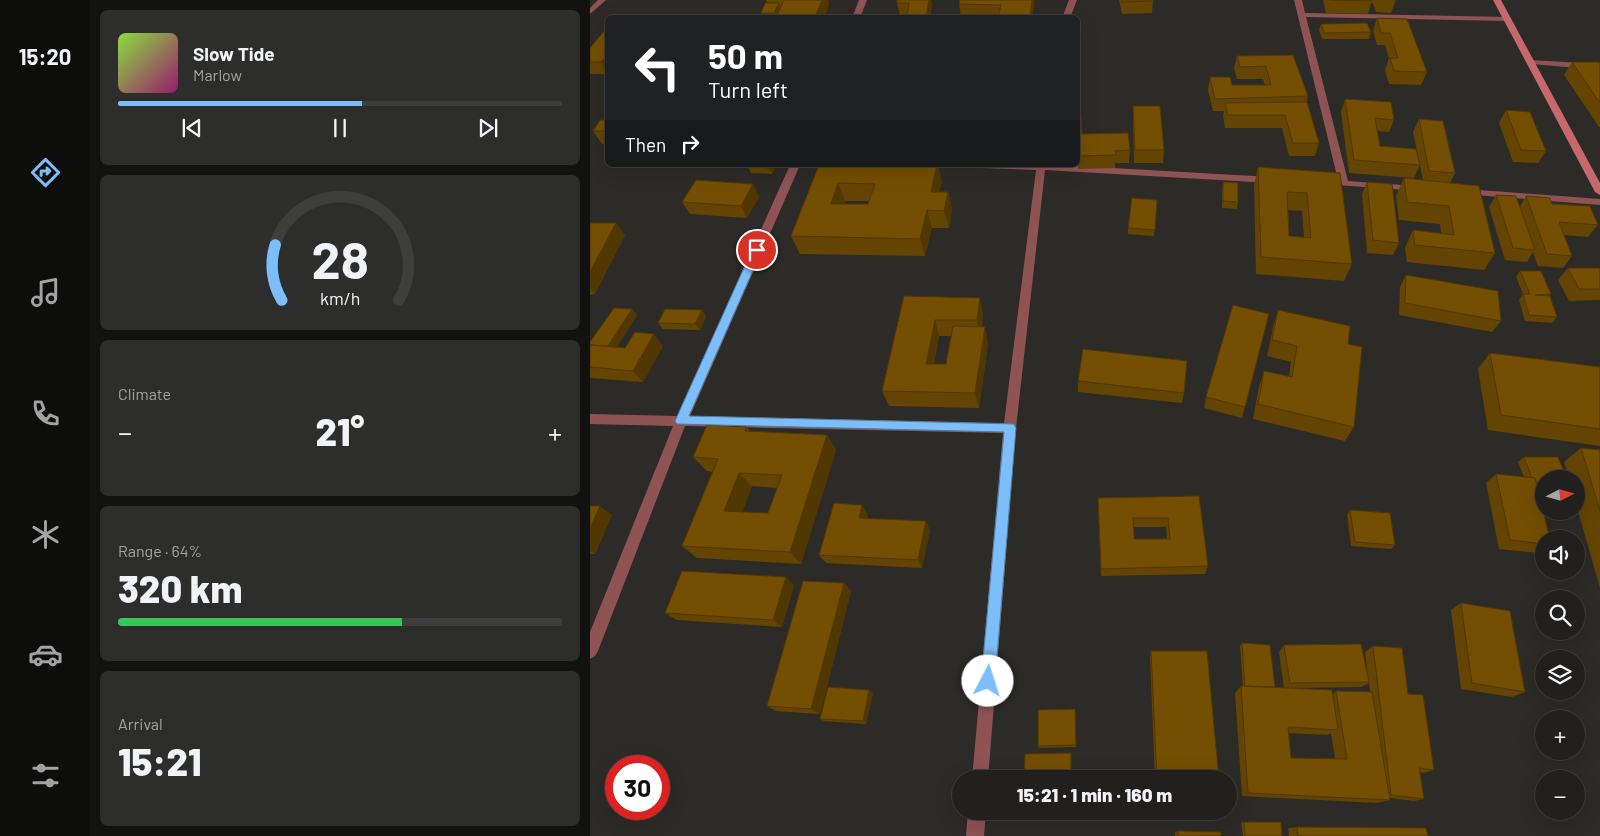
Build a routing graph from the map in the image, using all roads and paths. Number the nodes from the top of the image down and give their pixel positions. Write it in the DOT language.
graph roads {
  1 [pos="602,0"];
  2 [pos="863,0"];
  3 [pos="1073,0"];
  4 [pos="1298,0"];
  5 [pos="1497,0"];
  6 [pos="590,12"];
  7 [pos="857,15"];
  8 [pos="1067,15"];
  9 [pos="1301,15"];
  10 [pos="1508,20"];
  11 [pos="1532,62"];
  12 [pos="1600,67"];
  13 [pos="794,167"];
  14 [pos="1041,167"];
  15 [pos="1058,167"];
  16 [pos="1285,180"];
  17 [pos="1315,182"];
  18 [pos="1344,184"];
  19 [pos="1433,190"];
  20 [pos="1452,192"];
  21 [pos="1600,192"];
  22 [pos="1600,202"];
  23 [pos="590,419"];
  24 [pos="681,421"];
  25 [pos="1010,428"];
  26 [pos="590,651"];
  27 [pos="981,770"];
  28 [pos="976,820"];
  29 [pos="975,836"];
  1 -- 6 [label="street"];
  2 -- 7 [label="street"];
  3 -- 8 [label="street"];
  4 -- 9 [label="street"];
  5 -- 10 [label="street"];
  9 -- 10 [label="street"];
  9 -- 18 [label="street"];
  10 -- 11 [label="street"];
  11 -- 12 [label="street"];
  11 -- 21 [label="street"];
  13 -- 24 [label="street"];
  14 -- 25 [label="street"];
  15 -- 16 [label="street"];
  17 -- 18 [label="street"];
  18 -- 19 [label="street"];
  20 -- 22 [label="street"];
  23 -- 24 [label="street"];
  24 -- 25 [label="street"];
  24 -- 26 [label="street"];
  25 -- 27 [label="street"];
  28 -- 29 [label="street"];
}
